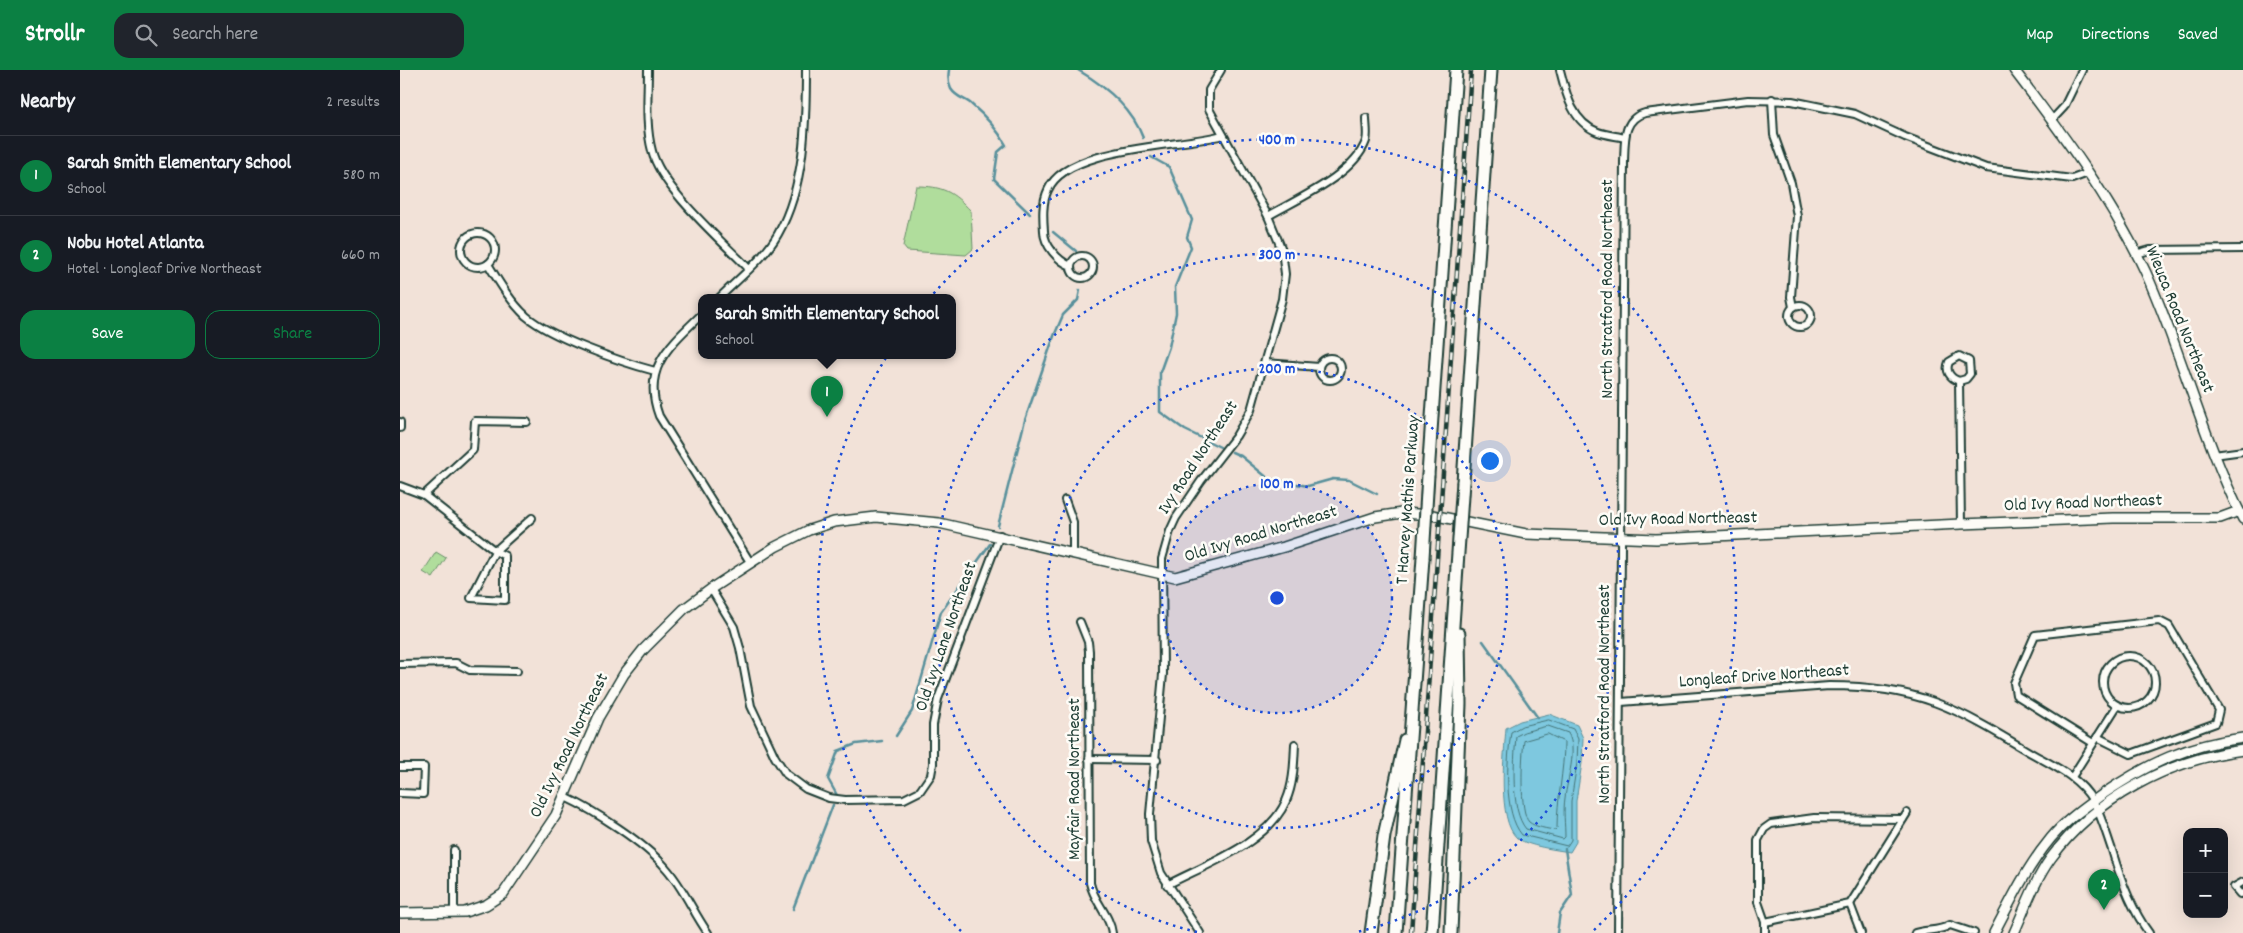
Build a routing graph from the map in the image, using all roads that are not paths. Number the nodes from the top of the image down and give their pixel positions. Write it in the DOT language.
graph roads {
  1 [pos="648,70"];
  2 [pos="806,70"];
  3 [pos="1221,70"];
  4 [pos="1456,70"];
  5 [pos="1491,70"];
  6 [pos="1560,70"];
  7 [pos="2014,70"];
  8 [pos="2082,70"];
  9 [pos="1772,99"];
  10 [pos="1366,118"];
  11 [pos="2051,121"];
  12 [pos="1223,135"];
  13 [pos="1625,138"];
  14 [pos="2088,173"];
  15 [pos="1268,216"];
  16 [pos="2243,249"];
  17 [pos="2136,254"];
  18 [pos="488,264"];
  19 [pos="1071,266"];
  20 [pos="749,269"];
  21 [pos="722,294"];
  22 [pos="1793,307"];
  23 [pos="698,318"];
  24 [pos="1265,363"];
  25 [pos="1319,367"];
  26 [pos="655,371"];
  27 [pos="1959,381"];
  28 [pos="400,422"];
  29 [pos="527,422"];
  30 [pos="400,428"];
  31 [pos="2243,451"];
  32 [pos="2214,454"];
  33 [pos="400,486"];
  34 [pos="424,495"];
  35 [pos="1065,500"];
  36 [pos="2241,515"];
  37 [pos="532,518"];
  38 [pos="1961,524"];
  39 [pos="1000,536"];
  40 [pos="1622,539"];
  41 [pos="495,550"];
  42 [pos="1072,554"];
  43 [pos="750,562"];
  44 [pos="1457,567"];
  45 [pos="1162,576"];
  46 [pos="711,589"];
  47 [pos="1080,622"];
  48 [pos="400,664"];
  49 [pos="517,671"];
  50 [pos="1620,702"];
  51 [pos="2117,706"];
  52 [pos="1412,715"];
  53 [pos="2243,738"];
  54 [pos="2095,740"];
  55 [pos="1295,744"];
  56 [pos="2243,750"];
  57 [pos="1089,759"];
  58 [pos="1157,760"];
  59 [pos="400,767"];
  60 [pos="2072,777"];
  61 [pos="400,794"];
  62 [pos="565,797"];
  63 [pos="2093,801"];
  64 [pos="2098,810"];
  65 [pos="454,850"];
  66 [pos="2243,882"];
  67 [pos="1167,885"];
  68 [pos="2243,893"];
  69 [pos="1850,904"];
  70 [pos="400,913"];
  71 [pos="454,913"];
  72 [pos="1765,922"];
  73 [pos="1945,931"];
  74 [pos="708,933"];
  75 [pos="1112,933"];
  76 [pos="1200,933"];
  77 [pos="1371,933"];
  78 [pos="1396,933"];
  79 [pos="1432,933"];
  80 [pos="1451,933"];
  81 [pos="1618,933"];
  82 [pos="1765,933"];
  83 [pos="1861,933"];
  84 [pos="1915,933"];
  85 [pos="1974,933"];
  86 [pos="1994,933"];
  87 [pos="2014,933"];
  88 [pos="2149,933"];
  1 -- 20 [label="street"];
  2 -- 20 [label="street"];
  3 -- 12 [label="street, Ivy Road Northeast"];
  4 -- 52 [label="highway, T Harvey Mathis Parkway, bridge"];
  5 -- 44 [label="highway, bridge"];
  6 -- 13 [label="street"];
  7 -- 11 [label="street, Wieuca Road Northeast"];
  8 -- 11 [label="street"];
  9 -- 13 [label="street, North Stratford Road Northeast"];
  9 -- 14 [label="street, North Stratford Road Northeast"];
  9 -- 22 [label="street"];
  10 -- 15 [label="street"];
  11 -- 14 [label="street, Wieuca Road Northeast"];
  12 -- 15 [label="street, Ivy Road Northeast"];
  12 -- 19 [label="street"];
  13 -- 40 [label="street, North Stratford Road Northeast"];
  14 -- 17 [label="street, Wieuca Road Northeast"];
  15 -- 24 [label="street, Ivy Road Northeast"];
  16 -- 17 [label="street"];
  17 -- 32 [label="street, Wieuca Road Northeast"];
  18 -- 18 [label="street"];
  18 -- 26 [label="street"];
  20 -- 21 [label="street"];
  23 -- 26 [label="street"];
  24 -- 25 [label="street"];
  24 -- 45 [label="street, Ivy Road Northeast"];
  26 -- 43 [label="street"];
  27 -- 38 [label="street"];
  28 -- 30 [label="street"];
  29 -- 34 [label="street"];
  31 -- 32 [label="street"];
  32 -- 36 [label="street, Wieuca Road Northeast"];
  33 -- 34 [label="street"];
  34 -- 41 [label="street"];
  35 -- 42 [label="street"];
  36 -- 38 [label="street, Old Ivy Road Northeast"];
  37 -- 41 [label="street"];
  38 -- 40 [label="street, Old Ivy Road Northeast"];
  39 -- 42 [label="street, Old Ivy Road Northeast"];
  39 -- 43 [label="street, Old Ivy Road Northeast"];
  39 -- 46 [label="street, Old Ivy Lane Northeast"];
  40 -- 45 [label="street, Old Ivy Road Northeast"];
  40 -- 50 [label="street, North Stratford Road Northeast"];
  41 -- 41 [label="street"];
  42 -- 45 [label="street, Old Ivy Road Northeast"];
  43 -- 46 [label="street, Old Ivy Road Northeast"];
  44 -- 79 [label="highway"];
  44 -- 80 [label="highway"];
  45 -- 58 [label="street, Ivy Road Northeast"];
  46 -- 62 [label="street, Old Ivy Road Northeast"];
  47 -- 57 [label="street, Mayfair Road Northeast"];
  48 -- 49 [label="street"];
  50 -- 60 [label="street, Longleaf Drive Northeast"];
  50 -- 81 [label="street, North Stratford Road Northeast"];
  51 -- 51 [label="street"];
  51 -- 54 [label="street"];
  52 -- 77 [label="highway"];
  52 -- 78 [label="highway, T Harvey Mathis Parkway"];
  53 -- 63 [label="street"];
  54 -- 54 [label="street"];
  54 -- 60 [label="street"];
  55 -- 67 [label="street"];
  56 -- 64 [label="street"];
  57 -- 58 [label="street"];
  57 -- 75 [label="street, Mayfair Road Northeast"];
  58 -- 67 [label="street, Ivy Road Northeast"];
  59 -- 61 [label="street"];
  60 -- 63 [label="street, Longleaf Drive Northeast"];
  62 -- 71 [label="street, Old Ivy Road Northeast"];
  62 -- 74 [label="street"];
  63 -- 64 [label="street, Longleaf Drive Northeast"];
  63 -- 86 [label="street"];
  64 -- 87 [label="street"];
  64 -- 88 [label="street, Longleaf Drive Northeast"];
  65 -- 71 [label="street"];
  66 -- 68 [label="street"];
  67 -- 76 [label="street, Ivy Road Northeast"];
  69 -- 72 [label="street"];
  69 -- 72 [label="street"];
  69 -- 83 [label="street"];
  70 -- 71 [label="street, Old Ivy Road Northeast"];
  72 -- 82 [label="street"];
  73 -- 84 [label="street"];
  73 -- 85 [label="street"];
}
